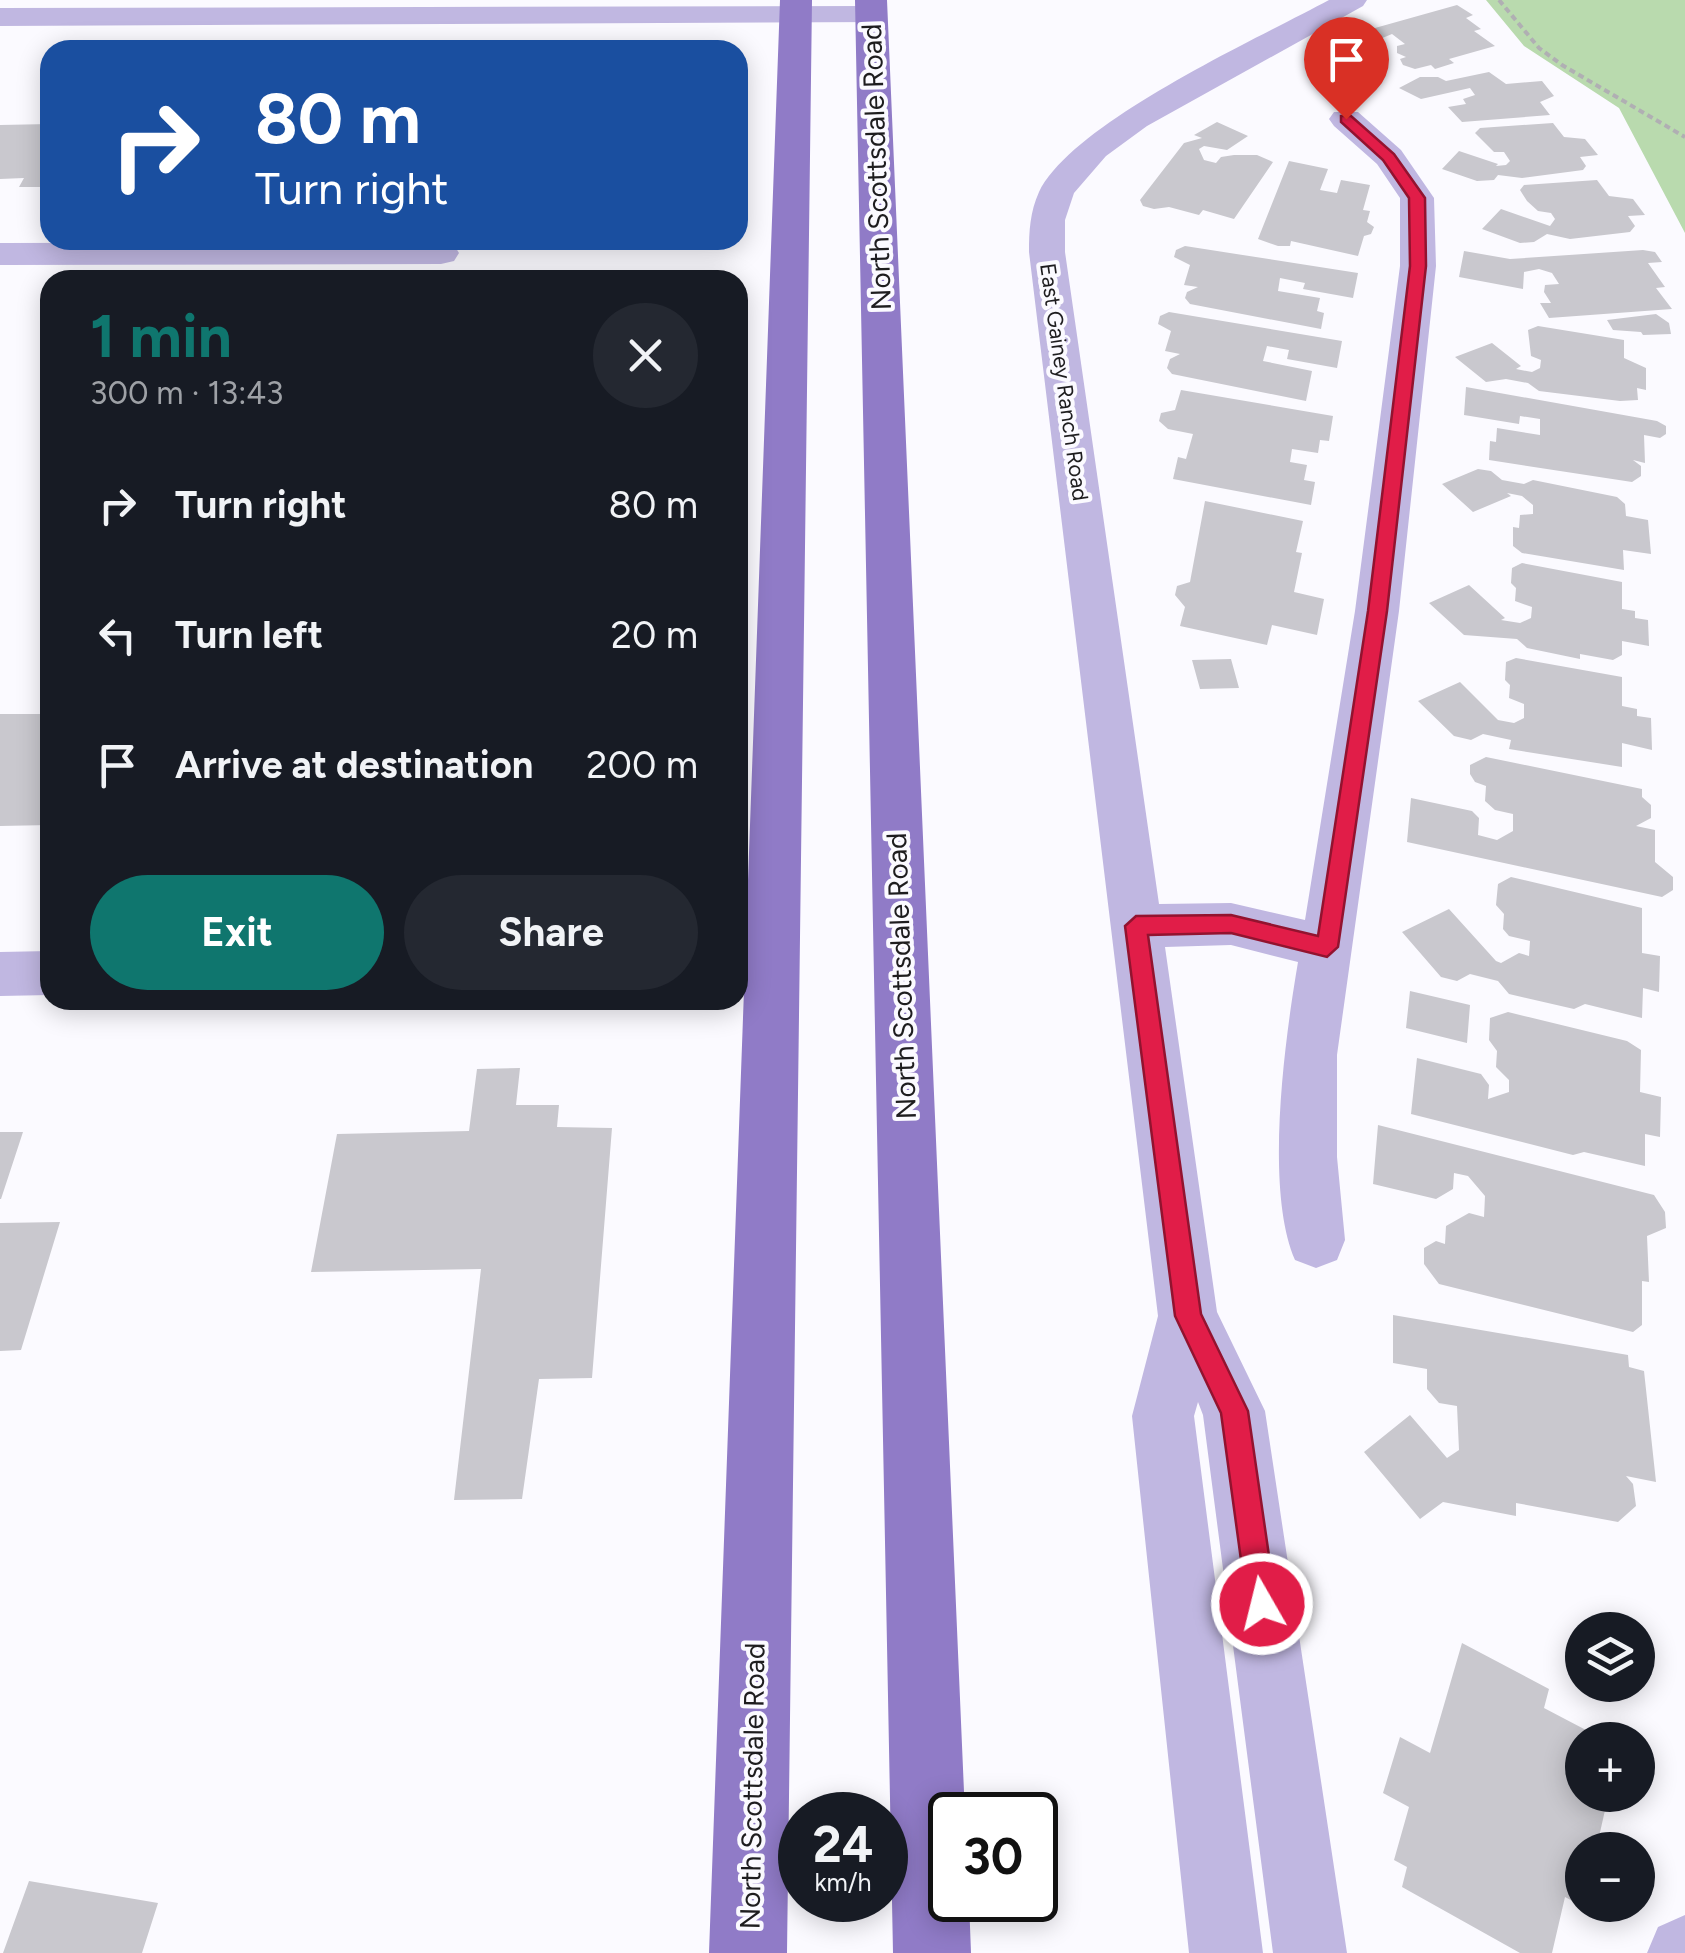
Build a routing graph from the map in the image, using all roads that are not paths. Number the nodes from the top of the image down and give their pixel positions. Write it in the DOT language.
graph roads {
  1 [pos="1352,0"];
  2 [pos="796,8"];
  3 [pos="871,8"];
  4 [pos="0,16"];
  5 [pos="1346,119"];
  6 [pos="441,253"];
  7 [pos="0,254"];
  8 [pos="1136,926"];
  9 [pos="1327,947"];
  10 [pos="40,973"];
  11 [pos="0,974"];
  12 [pos="1316,1240"];
  13 [pos="1188,1316"];
  14 [pos="748,1953"];
  15 [pos="932,1953"];
  16 [pos="1226,1953"];
  17 [pos="1310,1953"];
  1 -- 8 [label="street, East Gainey Ranch Road"];
  2 -- 3 [label="street"];
  2 -- 4 [label="street"];
  2 -- 14 [label="main road, North Scottsdale Road"];
  3 -- 15 [label="main road, North Scottsdale Road"];
  5 -- 9 [label="street"];
  6 -- 7 [label="street"];
  8 -- 9 [label="street"];
  8 -- 13 [label="street, East Gainey Ranch Road"];
  9 -- 12 [label="street"];
  10 -- 11 [label="street"];
  13 -- 16 [label="street, East Gainey Ranch Road"];
  13 -- 17 [label="street, East Gainey Ranch Road"];
}
